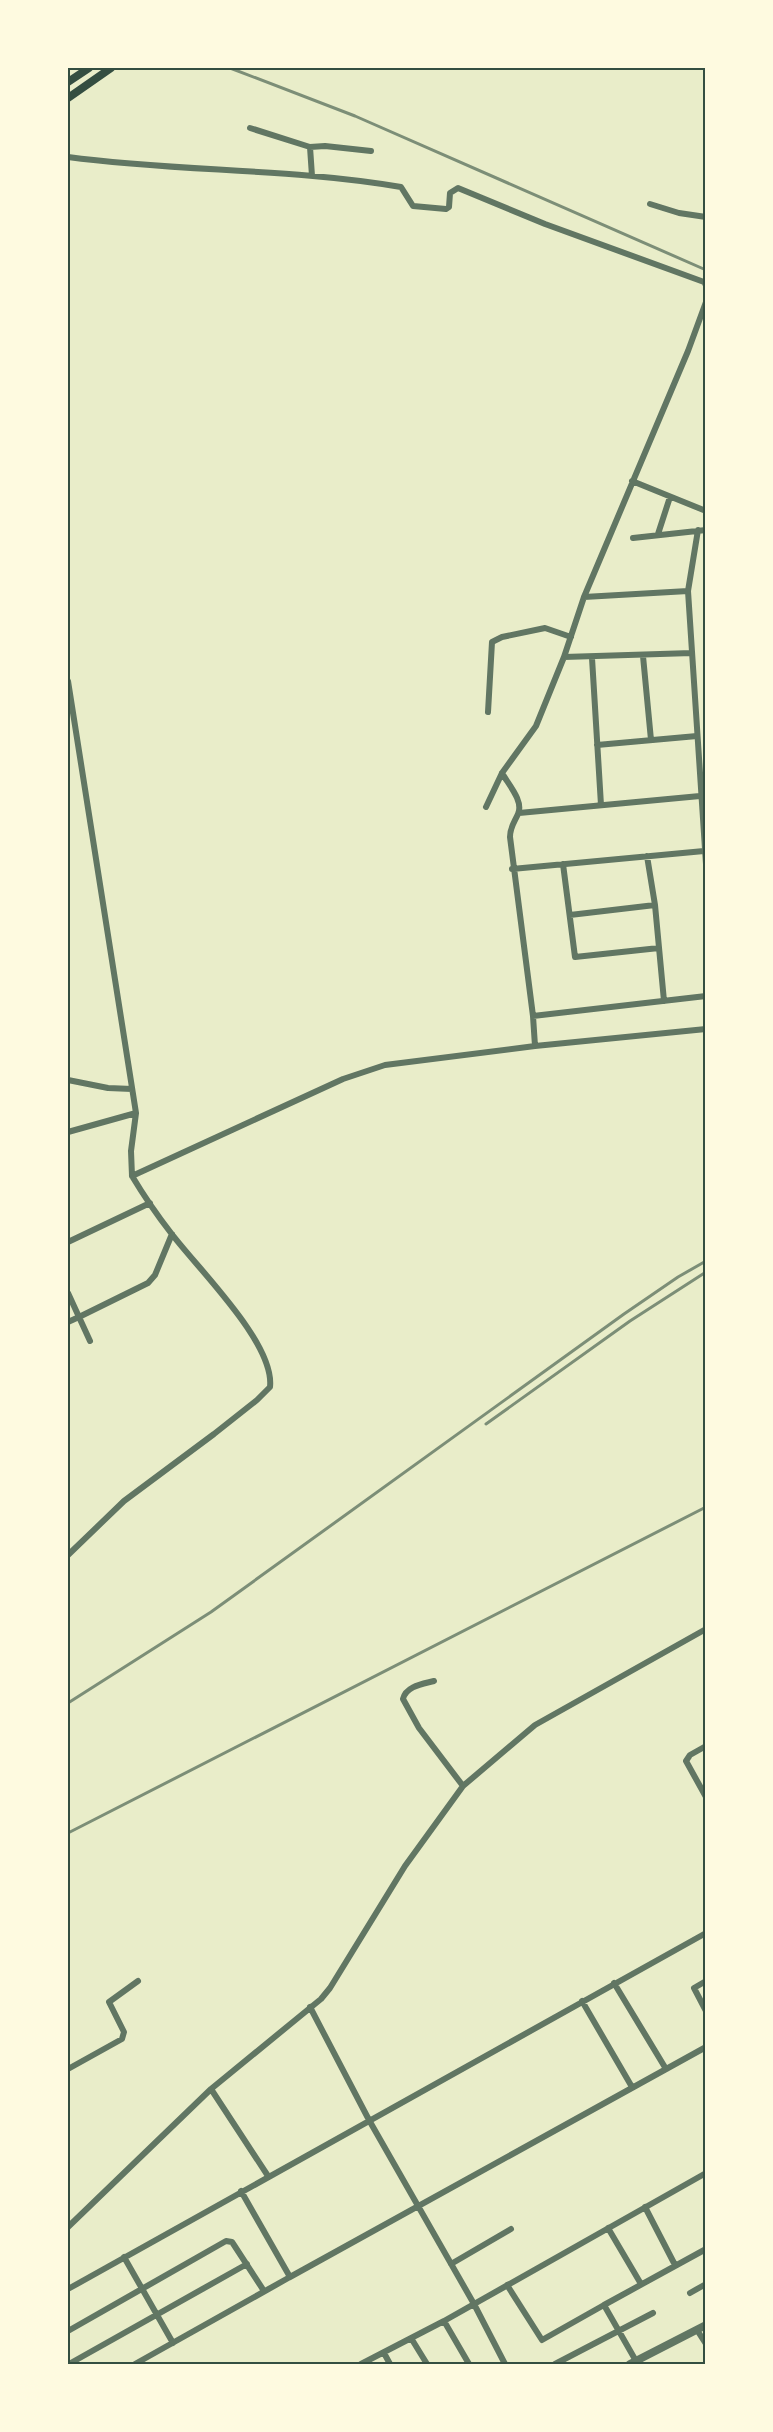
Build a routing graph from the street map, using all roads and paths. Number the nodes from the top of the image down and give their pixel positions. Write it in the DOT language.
graph roads {
  1 [pos="89,68"];
  2 [pos="111,68"];
  3 [pos="68,82"];
  4 [pos="68,98"];
  5 [pos="250,129"];
  6 [pos="310,147"];
  7 [pos="371,151"];
  8 [pos="68,157"];
  9 [pos="312,176"];
  10 [pos="650,204"];
  11 [pos="705,217"];
  12 [pos="705,285"];
  13 [pos="705,302"];
  14 [pos="632,481"];
  15 [pos="670,496"];
  16 [pos="705,511"];
  17 [pos="698,530"];
  18 [pos="705,530"];
  19 [pos="658,534"];
  20 [pos="633,538"];
  21 [pos="688,591"];
  22 [pos="584,597"];
  23 [pos="571,637"];
  24 [pos="692,653"];
  25 [pos="643,656"];
  26 [pos="564,657"];
  27 [pos="592,658"];
  28 [pos="68,681"];
  29 [pos="488,712"];
  30 [pos="696,736"];
  31 [pos="651,740"];
  32 [pos="597,745"];
  33 [pos="502,773"];
  34 [pos="700,796"];
  35 [pos="601,805"];
  36 [pos="486,807"];
  37 [pos="519,813"];
  38 [pos="704,851"];
  39 [pos="647,856"];
  40 [pos="563,864"];
  41 [pos="705,864"];
  42 [pos="512,869"];
  43 [pos="655,905"];
  44 [pos="570,915"];
  45 [pos="659,948"];
  46 [pos="705,996"];
  47 [pos="664,1001"];
  48 [pos="533,1016"];
  49 [pos="705,1029"];
  50 [pos="535,1046"];
  51 [pos="68,1080"];
  52 [pos="132,1089"];
  53 [pos="136,1113"];
  54 [pos="68,1132"];
  55 [pos="132,1176"];
  56 [pos="150,1203"];
  57 [pos="172,1234"];
  58 [pos="68,1242"];
  59 [pos="68,1293"];
  60 [pos="79,1317"];
  61 [pos="68,1322"];
  62 [pos="90,1341"];
  63 [pos="68,1555"];
  64 [pos="705,1629"];
  65 [pos="434,1681"];
  66 [pos="705,1746"];
  67 [pos="463,1786"];
  68 [pos="705,1797"];
  69 [pos="705,1933"];
  70 [pos="138,1981"];
  71 [pos="705,1981"];
  72 [pos="614,1983"];
  73 [pos="582,2001"];
  74 [pos="310,2007"];
  75 [pos="705,2011"];
  76 [pos="705,2047"];
  77 [pos="68,2069"];
  78 [pos="666,2069"];
  79 [pos="632,2087"];
  80 [pos="211,2089"];
  81 [pos="369,2120"];
  82 [pos="705,2173"];
  83 [pos="268,2176"];
  84 [pos="241,2191"];
  85 [pos="418,2206"];
  86 [pos="645,2207"];
  87 [pos="68,2227"];
  88 [pos="608,2228"];
  89 [pos="511,2229"];
  90 [pos="705,2249"];
  91 [pos="124,2257"];
  92 [pos="247,2264"];
  93 [pos="451,2264"];
  94 [pos="675,2265"];
  95 [pos="290,2277"];
  96 [pos="641,2284"];
  97 [pos="705,2284"];
  98 [pos="507,2285"];
  99 [pos="141,2288"];
  100 [pos="68,2289"];
  101 [pos="264,2291"];
  102 [pos="690,2293"];
  103 [pos="474,2304"];
  104 [pos="604,2305"];
  105 [pos="653,2313"];
  106 [pos="157,2315"];
  107 [pos="444,2321"];
  108 [pos="705,2325"];
  109 [pos="697,2330"];
  110 [pos="68,2331"];
  111 [pos="620,2331"];
  112 [pos="411,2338"];
  113 [pos="173,2343"];
  114 [pos="705,2344"];
  115 [pos="384,2353"];
  116 [pos="633,2363"];
  117 [pos="69,2364"];
  118 [pos="135,2364"];
  119 [pos="361,2364"];
  120 [pos="390,2364"];
  121 [pos="427,2364"];
  122 [pos="469,2364"];
  123 [pos="505,2364"];
  124 [pos="555,2364"];
  1 -- 3 [label="main road"];
  2 -- 4 [label="main road"];
  5 -- 6 [label="street"];
  6 -- 7 [label="street"];
  6 -- 9 [label="street"];
  8 -- 9 [label="street"];
  9 -- 12 [label="street"];
  10 -- 11 [label="street"];
  13 -- 14 [label="street"];
  14 -- 15 [label="street"];
  14 -- 22 [label="street"];
  15 -- 16 [label="street"];
  15 -- 19 [label="street"];
  17 -- 18 [label="street"];
  17 -- 19 [label="street"];
  17 -- 21 [label="street"];
  19 -- 20 [label="street"];
  21 -- 22 [label="street"];
  21 -- 24 [label="street"];
  22 -- 23 [label="street"];
  23 -- 26 [label="street"];
  23 -- 29 [label="street"];
  24 -- 25 [label="street"];
  24 -- 30 [label="street"];
  25 -- 27 [label="street"];
  25 -- 31 [label="street"];
  26 -- 27 [label="street"];
  26 -- 33 [label="street"];
  27 -- 32 [label="street"];
  28 -- 52 [label="street"];
  30 -- 31 [label="street"];
  30 -- 34 [label="street"];
  31 -- 32 [label="street"];
  32 -- 35 [label="street"];
  33 -- 36 [label="street"];
  33 -- 37 [label="street"];
  34 -- 35 [label="street"];
  34 -- 38 [label="street"];
  35 -- 37 [label="street"];
  37 -- 42 [label="street"];
  38 -- 39 [label="street"];
  38 -- 41 [label="street"];
  39 -- 40 [label="street"];
  39 -- 43 [label="street"];
  40 -- 42 [label="street"];
  40 -- 44 [label="street"];
  42 -- 48 [label="street"];
  43 -- 44 [label="street"];
  43 -- 45 [label="street"];
  44 -- 45 [label="street"];
  45 -- 47 [label="street"];
  46 -- 47 [label="street"];
  47 -- 48 [label="street"];
  48 -- 50 [label="street"];
  49 -- 50 [label="street"];
  50 -- 55 [label="street"];
  51 -- 52 [label="street"];
  52 -- 53 [label="street"];
  53 -- 54 [label="street"];
  53 -- 55 [label="street"];
  55 -- 56 [label="street"];
  56 -- 57 [label="street"];
  56 -- 58 [label="street"];
  57 -- 60 [label="street"];
  57 -- 63 [label="street"];
  59 -- 60 [label="street"];
  60 -- 61 [label="street"];
  60 -- 62 [label="street"];
  64 -- 67 [label="street"];
  65 -- 67 [label="street"];
  66 -- 68 [label="street"];
  67 -- 74 [label="street"];
  69 -- 72 [label="street"];
  70 -- 77 [label="street"];
  71 -- 75 [label="street"];
  72 -- 73 [label="street"];
  72 -- 78 [label="street"];
  73 -- 79 [label="street"];
  73 -- 81 [label="street"];
  74 -- 80 [label="street"];
  74 -- 81 [label="street"];
  76 -- 78 [label="street"];
  78 -- 79 [label="street"];
  79 -- 85 [label="street"];
  80 -- 83 [label="street"];
  80 -- 87 [label="street"];
  81 -- 83 [label="street"];
  81 -- 85 [label="street"];
  82 -- 86 [label="street"];
  83 -- 84 [label="street"];
  84 -- 91 [label="street"];
  84 -- 95 [label="street"];
  85 -- 93 [label="street"];
  85 -- 95 [label="street"];
  86 -- 88 [label="street"];
  86 -- 94 [label="street"];
  88 -- 96 [label="street"];
  88 -- 98 [label="street"];
  89 -- 93 [label="street"];
  90 -- 94 [label="street"];
  91 -- 99 [label="street"];
  91 -- 100 [label="street"];
  92 -- 99 [label="street"];
  92 -- 101 [label="street"];
  92 -- 106 [label="street"];
  93 -- 103 [label="street"];
  94 -- 96 [label="street"];
  95 -- 101 [label="street"];
  96 -- 104 [label="street"];
  97 -- 102 [label="street"];
  98 -- 103 [label="street"];
  98 -- 104 [label="street"];
  99 -- 106 [label="street"];
  99 -- 110 [label="street"];
  101 -- 113 [label="street"];
  103 -- 107 [label="street"];
  103 -- 123 [label="street"];
  104 -- 111 [label="street"];
  105 -- 111 [label="street"];
  106 -- 113 [label="street"];
  106 -- 117 [label="street"];
  107 -- 112 [label="street"];
  107 -- 122 [label="street"];
  108 -- 109 [label="street"];
  109 -- 114 [label="street"];
  109 -- 116 [label="street"];
  111 -- 116 [label="street"];
  111 -- 124 [label="street"];
  112 -- 115 [label="street"];
  112 -- 121 [label="street"];
  113 -- 118 [label="street"];
  115 -- 119 [label="street"];
  115 -- 120 [label="street"];
}
